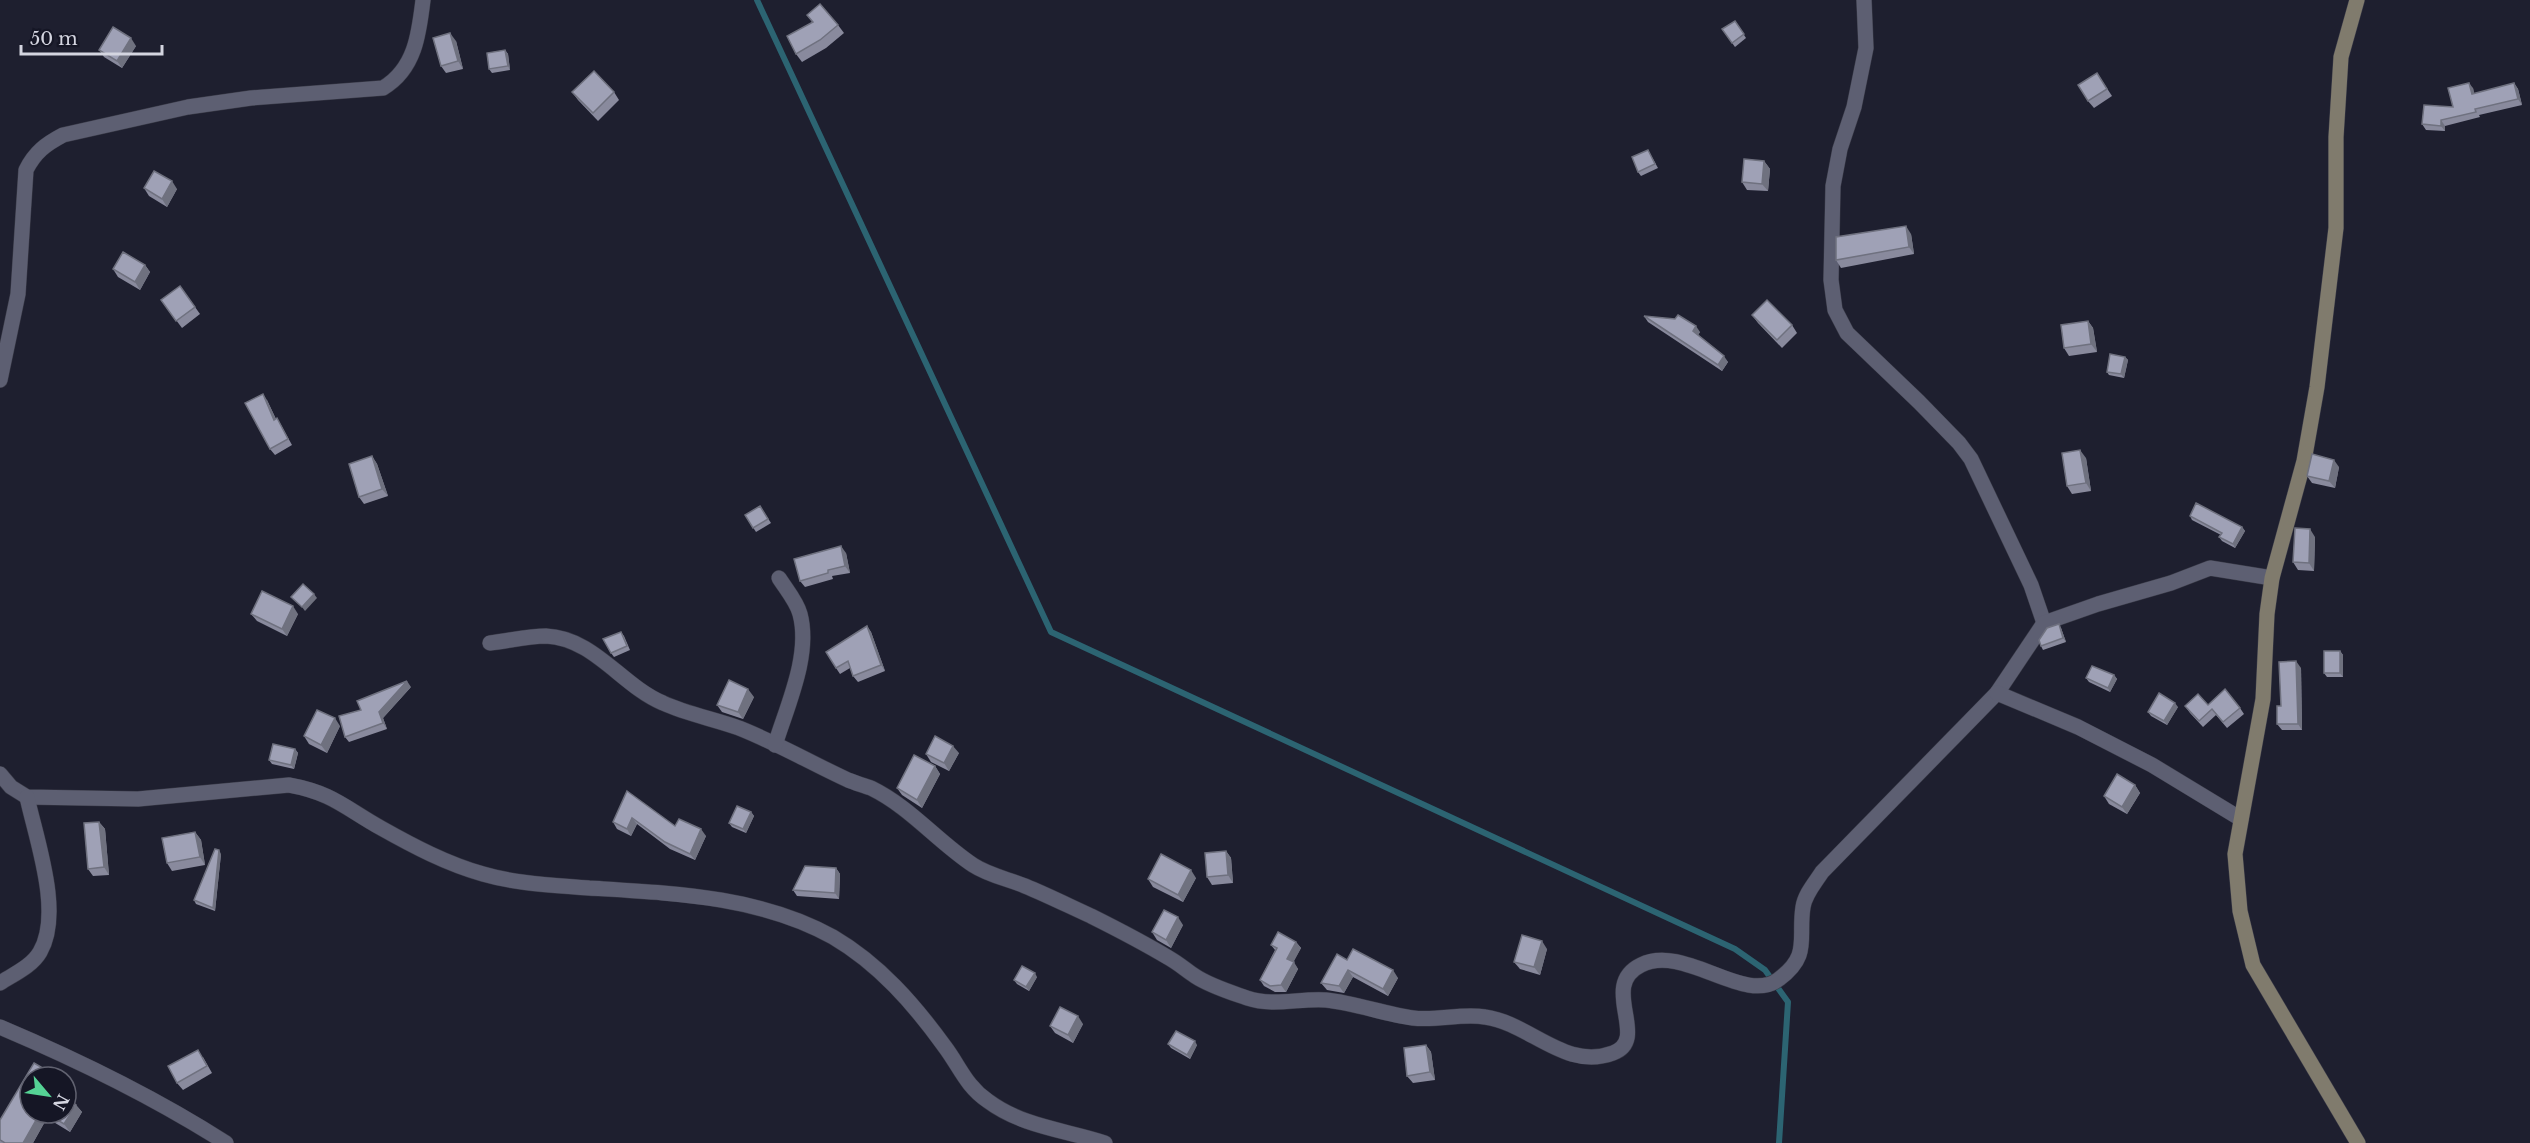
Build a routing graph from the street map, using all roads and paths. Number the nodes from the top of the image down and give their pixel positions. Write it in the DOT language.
graph roads {
  1 [pos="423,0"];
  2 [pos="1864,0"];
  3 [pos="2357,0"];
  4 [pos="0,380"];
  5 [pos="779,578"];
  6 [pos="2272,578"];
  7 [pos="2044,623"];
  8 [pos="490,643"];
  9 [pos="1997,693"];
  10 [pos="775,745"];
  11 [pos="0,774"];
  12 [pos="27,797"];
  13 [pos="2241,819"];
  14 [pos="0,983"];
  15 [pos="0,1027"];
  16 [pos="226,1143"];
  17 [pos="1106,1143"];
  18 [pos="2358,1143"];
  1 -- 4 [label="street"];
  2 -- 7 [label="street"];
  3 -- 6 [label="street"];
  5 -- 10 [label="street"];
  6 -- 7 [label="street"];
  6 -- 13 [label="street"];
  7 -- 9 [label="street"];
  8 -- 10 [label="street"];
  9 -- 10 [label="street"];
  9 -- 13 [label="street"];
  11 -- 12 [label="street"];
  12 -- 14 [label="street"];
  12 -- 17 [label="street"];
  13 -- 18 [label="street"];
  15 -- 16 [label="street"];
}
